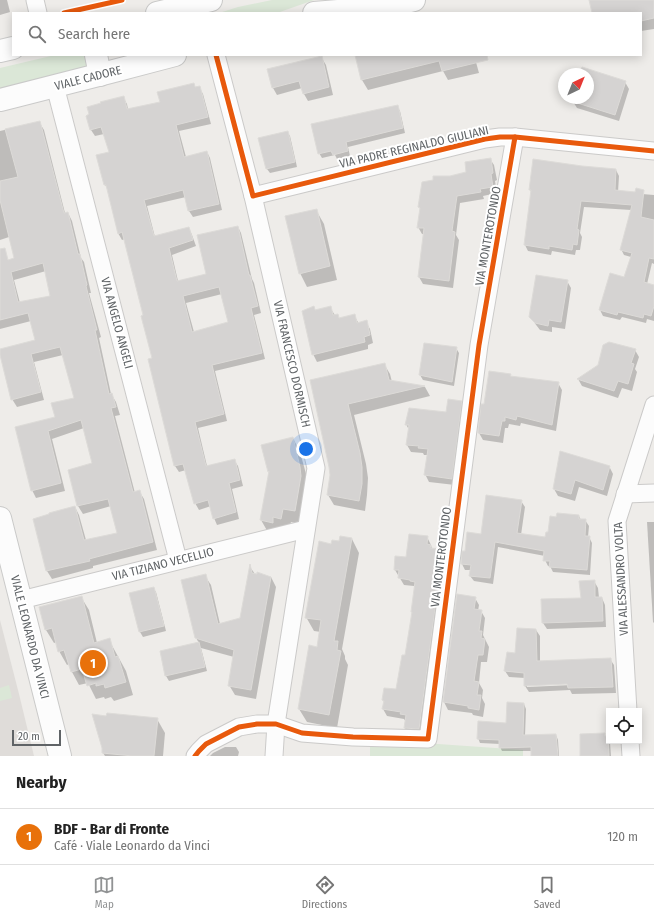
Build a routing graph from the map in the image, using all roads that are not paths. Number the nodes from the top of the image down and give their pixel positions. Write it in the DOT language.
graph roads {
  1 [pos="35,0"];
  2 [pos="340,0"];
  3 [pos="414,0"];
  4 [pos="206,1"];
  5 [pos="38,12"];
  6 [pos="161,12"];
  7 [pos="308,12"];
  8 [pos="326,12"];
  9 [pos="12,48"];
  10 [pos="0,51"];
  11 [pos="167,56"];
  12 [pos="216,56"];
  13 [pos="103,64"];
  14 [pos="56,86"];
  15 [pos="0,100"];
  16 [pos="515,137"];
  17 [pos="654,151"];
  18 [pos="253,196"];
  19 [pos="654,405"];
  20 [pos="654,493"];
  21 [pos="626,494"];
  22 [pos="0,518"];
  23 [pos="306,529"];
  24 [pos="178,560"];
  25 [pos="21,600"];
  26 [pos="628,708"];
  27 [pos="276,724"];
  28 [pos="630,744"];
  29 [pos="60,756"];
  30 [pos="195,756"];
  31 [pos="274,756"];
  32 [pos="631,756"];
  1 -- 5 [label="street"];
  2 -- 7 [label="main road"];
  3 -- 8 [label="main road"];
  4 -- 6 [label="main road"];
  9 -- 10 [label="main road"];
  11 -- 13 [label="main road, VIALE CADORE"];
  12 -- 18 [label="street, VIA FRANCESCO DORMISCH"];
  13 -- 14 [label="main road, VIALE CADORE"];
  14 -- 15 [label="main road, VIALE CADORE"];
  14 -- 24 [label="street, VIA ANGELO ANGELI"];
  16 -- 17 [label="street, VIA PADRE REGINALDO GIULIANI"];
  16 -- 18 [label="street, VIA PADRE REGINALDO GIULIANI"];
  16 -- 27 [label="street, VIA MONTEROTONDO"];
  18 -- 23 [label="street, VIA FRANCESCO DORMISCH"];
  19 -- 21 [label="street, VIA ALESSANDRO VOLTA"];
  20 -- 21 [label="street"];
  21 -- 26 [label="street, VIA ALESSANDRO VOLTA"];
  22 -- 25 [label="main road, VIALE LEONARDO DA VINCI"];
  23 -- 24 [label="street, VIA TIZIANO VECELLIO"];
  23 -- 27 [label="street, VIA FRANCESCO DORMISCH"];
  24 -- 25 [label="street, VIA TIZIANO VECELLIO"];
  25 -- 29 [label="main road, VIALE LEONARDO DA VINCI"];
  27 -- 30 [label="street, VIA MONTEROTONDO"];
  27 -- 31 [label="street, VIA FRANCESCO DORMISCH"];
  28 -- 32 [label="street"];
}
